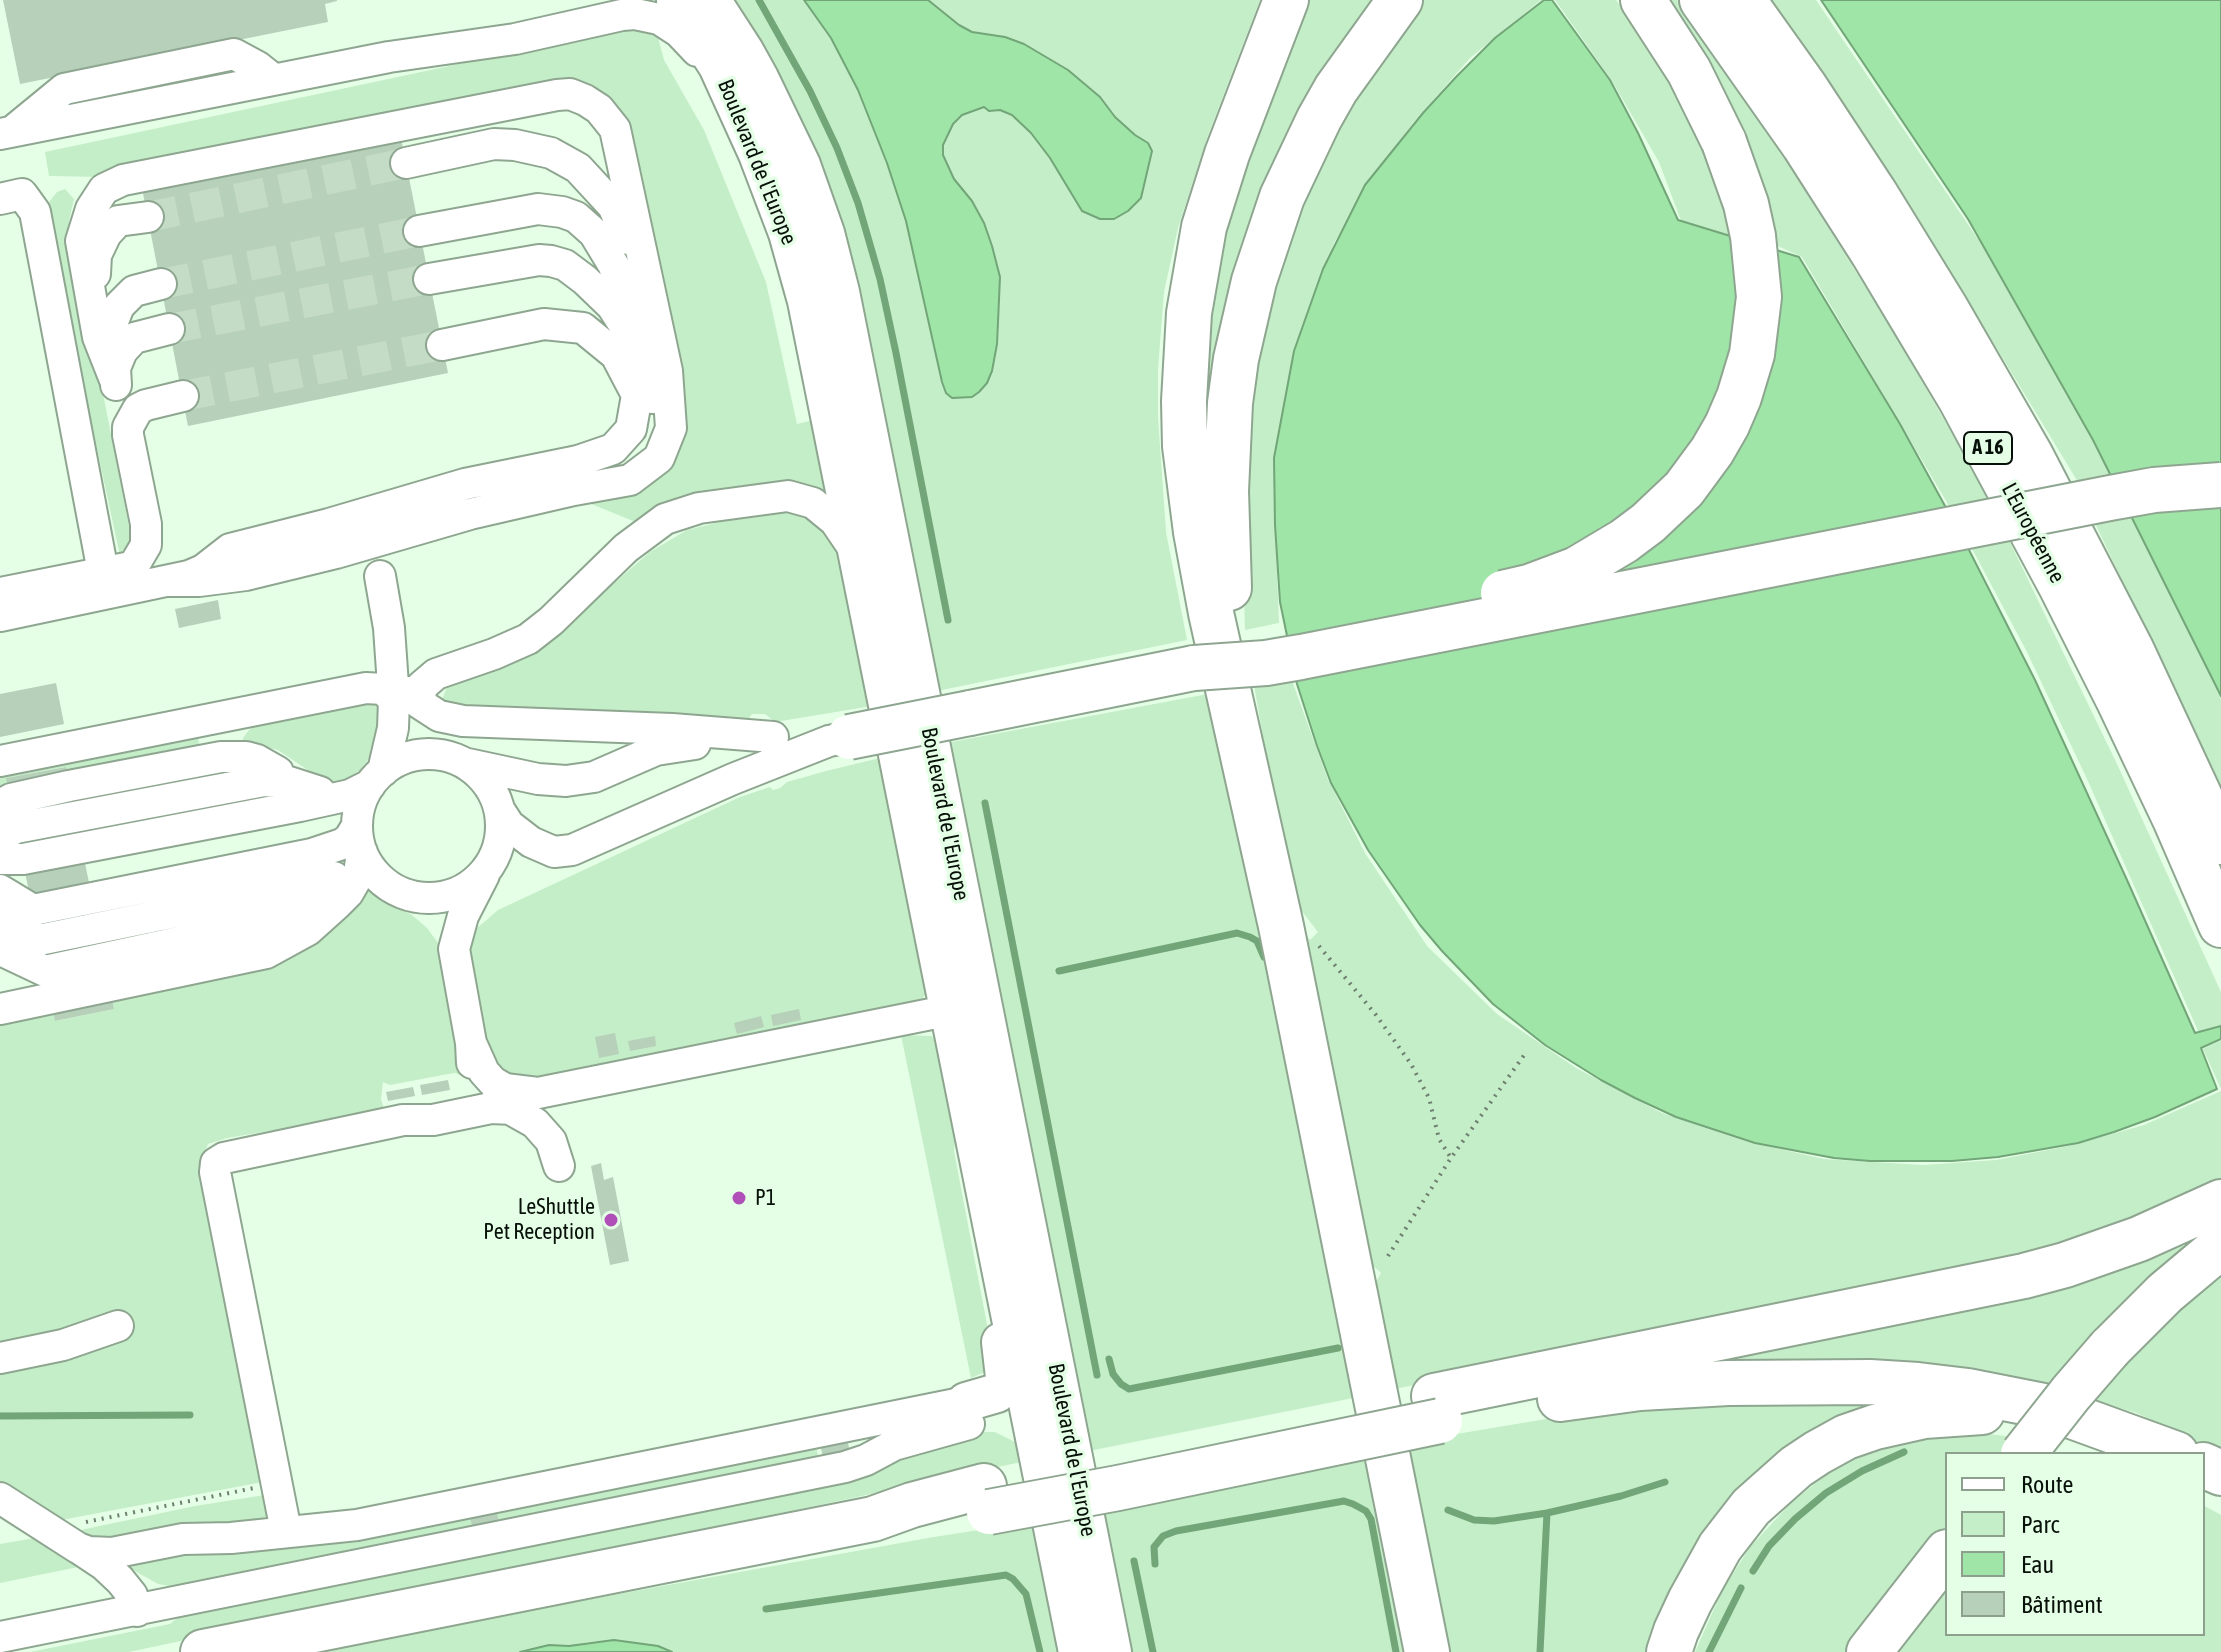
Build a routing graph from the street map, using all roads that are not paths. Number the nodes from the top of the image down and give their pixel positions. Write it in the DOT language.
graph roads {
  1 [pos="676,0"];
  2 [pos="711,0"];
  3 [pos="1286,0"];
  4 [pos="1400,0"];
  5 [pos="1643,0"];
  6 [pos="1702,0"];
  7 [pos="1743,0"];
  8 [pos="742,120"];
  9 [pos="6,132"];
  10 [pos="406,163"];
  11 [pos="0,199"];
  12 [pos="148,217"];
  13 [pos="419,231"];
  14 [pos="429,279"];
  15 [pos="161,284"];
  16 [pos="169,329"];
  17 [pos="632,337"];
  18 [pos="442,345"];
  19 [pos="115,374"];
  20 [pos="183,396"];
  21 [pos="128,435"];
  22 [pos="2221,485"];
  23 [pos="860,558"];
  24 [pos="103,572"];
  25 [pos="187,576"];
  26 [pos="380,576"];
  27 [pos="0,593"];
  28 [pos="0,616"];
  29 [pos="1194,668"];
  30 [pos="407,698"];
  31 [pos="773,737"];
  32 [pos="839,739"];
  33 [pos="458,760"];
  34 [pos="0,761"];
  35 [pos="300,783"];
  36 [pos="0,805"];
  37 [pos="500,811"];
  38 [pos="360,820"];
  39 [pos="0,824"];
  40 [pos="0,836"];
  41 [pos="2221,842"];
  42 [pos="0,852"];
  43 [pos="0,859"];
  44 [pos="487,869"];
  45 [pos="0,872"];
  46 [pos="0,880"];
  47 [pos="392,887"];
  48 [pos="0,890"];
  49 [pos="0,897"];
  50 [pos="322,907"];
  51 [pos="0,914"];
  52 [pos="2221,925"];
  53 [pos="0,927"];
  54 [pos="1298,934"];
  55 [pos="0,947"];
  56 [pos="455,958"];
  57 [pos="0,967"];
  58 [pos="48,985"];
  59 [pos="0,1001"];
  60 [pos="0,1009"];
  61 [pos="951,1010"];
  62 [pos="471,1043"];
  63 [pos="969,1103"];
  64 [pos="513,1109"];
  65 [pos="559,1166"];
  66 [pos="2221,1202"];
  67 [pos="2221,1246"];
  68 [pos="118,1326"];
  69 [pos="0,1358"];
  70 [pos="1437,1408"];
  71 [pos="967,1413"];
  72 [pos="2156,1446"];
  73 [pos="1038,1452"];
  74 [pos="2025,1452"];
  75 [pos="0,1498"];
  76 [pos="286,1531"];
  77 [pos="78,1548"];
  78 [pos="1945,1555"];
  79 [pos="137,1611"];
  80 [pos="0,1637"];
  81 [pos="203,1652"];
  82 [pos="1078,1652"];
  83 [pos="1112,1652"];
  84 [pos="1427,1652"];
  85 [pos="1669,1652"];
  86 [pos="1869,1652"];
  1 -- 8 [label="main road, Boulevard de l'Europe"];
  2 -- 83 [label="main road, Boulevard de l'Europe"];
  3 -- 54 [label="highway"];
  4 -- 54 [label="highway"];
  5 -- 29 [label="highway, bridge"];
  6 -- 52 [label="highway, L'Européenne / A 16"];
  7 -- 41 [label="highway, L'Européenne / A 16"];
  8 -- 9 [label="street"];
  8 -- 23 [label="main road, Boulevard de l'Europe"];
  10 -- 25 [label="street"];
  11 -- 24 [label="street"];
  12 -- 19 [label="street"];
  13 -- 17 [label="street"];
  14 -- 17 [label="street"];
  15 -- 19 [label="street"];
  16 -- 19 [label="street"];
  17 -- 25 [label="street"];
  18 -- 25 [label="street"];
  19 -- 21 [label="street"];
  19 -- 25 [label="street"];
  20 -- 21 [label="street"];
  21 -- 24 [label="street"];
  22 -- 29 [label="highway, bridge"];
  23 -- 30 [label="street"];
  23 -- 61 [label="main road, Boulevard de l'Europe"];
  24 -- 27 [label="street"];
  25 -- 28 [label="street"];
  26 -- 30 [label="street"];
  29 -- 32 [label="highway, bridge"];
  30 -- 31 [label="street"];
  30 -- 33 [label="street"];
  30 -- 34 [label="street"];
  30 -- 38 [label="street"];
  31 -- 32 [label="street"];
  31 -- 33 [label="street"];
  32 -- 37 [label="street"];
  33 -- 37 [label="street"];
  33 -- 38 [label="street"];
  35 -- 36 [label="street"];
  35 -- 38 [label="street"];
  35 -- 39 [label="street"];
  35 -- 40 [label="street"];
  35 -- 42 [label="street"];
  37 -- 44 [label="street"];
  38 -- 43 [label="street"];
  38 -- 45 [label="street"];
  38 -- 46 [label="street"];
  38 -- 47 [label="street"];
  38 -- 48 [label="street"];
  38 -- 49 [label="street"];
  38 -- 50 [label="street"];
  38 -- 51 [label="street"];
  44 -- 47 [label="street"];
  44 -- 56 [label="street"];
  47 -- 56 [label="street"];
  50 -- 53 [label="street"];
  50 -- 55 [label="street"];
  50 -- 58 [label="street"];
  50 -- 60 [label="street"];
  54 -- 84 [label="highway"];
  56 -- 62 [label="street"];
  57 -- 58 [label="street"];
  58 -- 59 [label="street"];
  61 -- 62 [label="street"];
  61 -- 63 [label="main road, Boulevard de l'Europe"];
  62 -- 64 [label="street"];
  63 -- 71 [label="main road"];
  63 -- 73 [label="main road, Boulevard de l'Europe"];
  64 -- 65 [label="street"];
  64 -- 76 [label="street"];
  66 -- 70 [label="highway"];
  67 -- 74 [label="highway, bridge"];
  68 -- 69 [label="street"];
  70 -- 72 [label="highway"];
  70 -- 81 [label="highway"];
  71 -- 73 [label="main road"];
  71 -- 76 [label="street"];
  71 -- 79 [label="street"];
  72 -- 85 [label="highway"];
  73 -- 82 [label="main road, Boulevard de l'Europe"];
  75 -- 77 [label="street"];
  76 -- 77 [label="street"];
  77 -- 79 [label="street"];
  78 -- 86 [label="highway"];
  79 -- 80 [label="street"];
}
